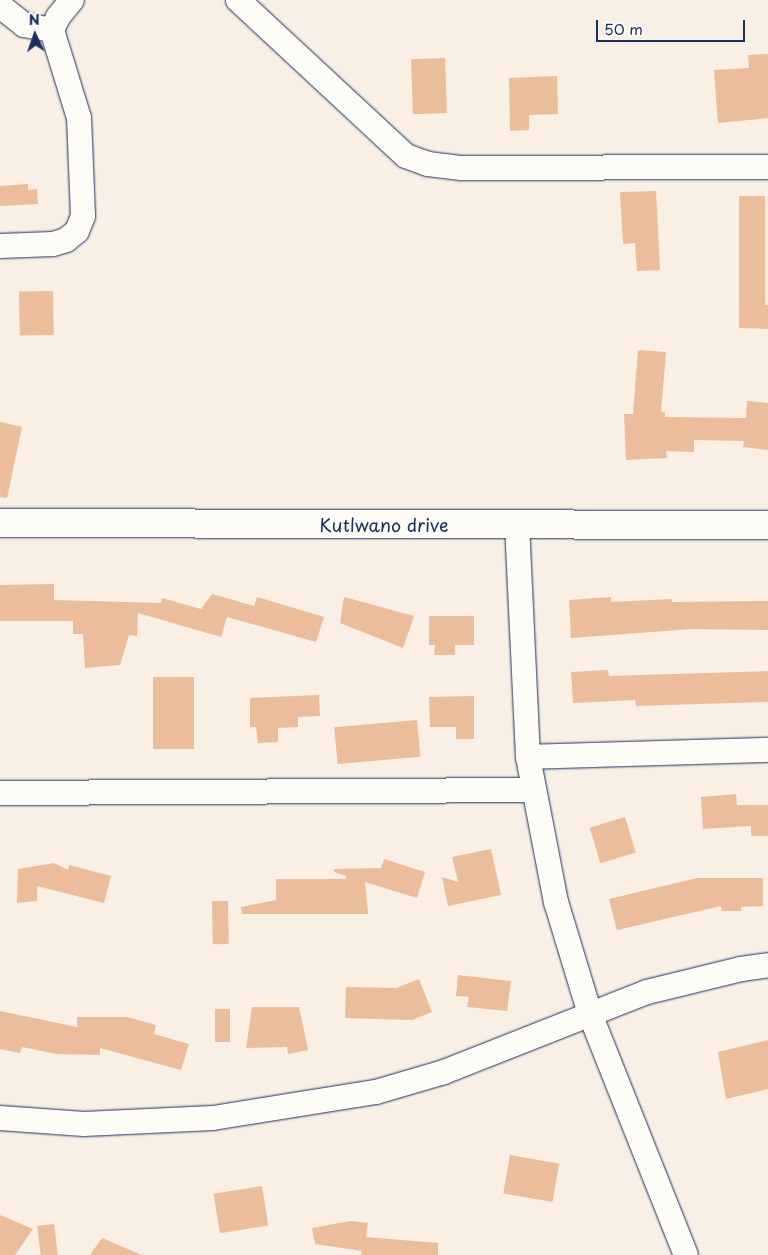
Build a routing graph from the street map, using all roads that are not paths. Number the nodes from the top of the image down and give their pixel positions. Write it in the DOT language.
graph roads {
  1 [pos="72,0"];
  2 [pos="238,0"];
  3 [pos="0,6"];
  4 [pos="52,30"];
  5 [pos="768,167"];
  6 [pos="0,246"];
  7 [pos="0,523"];
  8 [pos="516,524"];
  9 [pos="768,525"];
  10 [pos="768,750"];
  11 [pos="528,757"];
  12 [pos="533,790"];
  13 [pos="0,793"];
  14 [pos="768,966"];
  15 [pos="590,1014"];
  16 [pos="0,1118"];
  17 [pos="686,1255"];
  1 -- 4 [label="street"];
  2 -- 5 [label="street"];
  3 -- 4 [label="street"];
  4 -- 6 [label="street"];
  7 -- 8 [label="street, Kutlwano drive"];
  8 -- 9 [label="street, Kutlwano drive"];
  8 -- 11 [label="street"];
  10 -- 11 [label="street"];
  11 -- 12 [label="street"];
  12 -- 13 [label="street"];
  12 -- 15 [label="street"];
  14 -- 15 [label="street"];
  15 -- 16 [label="street"];
  15 -- 17 [label="street"];
}
